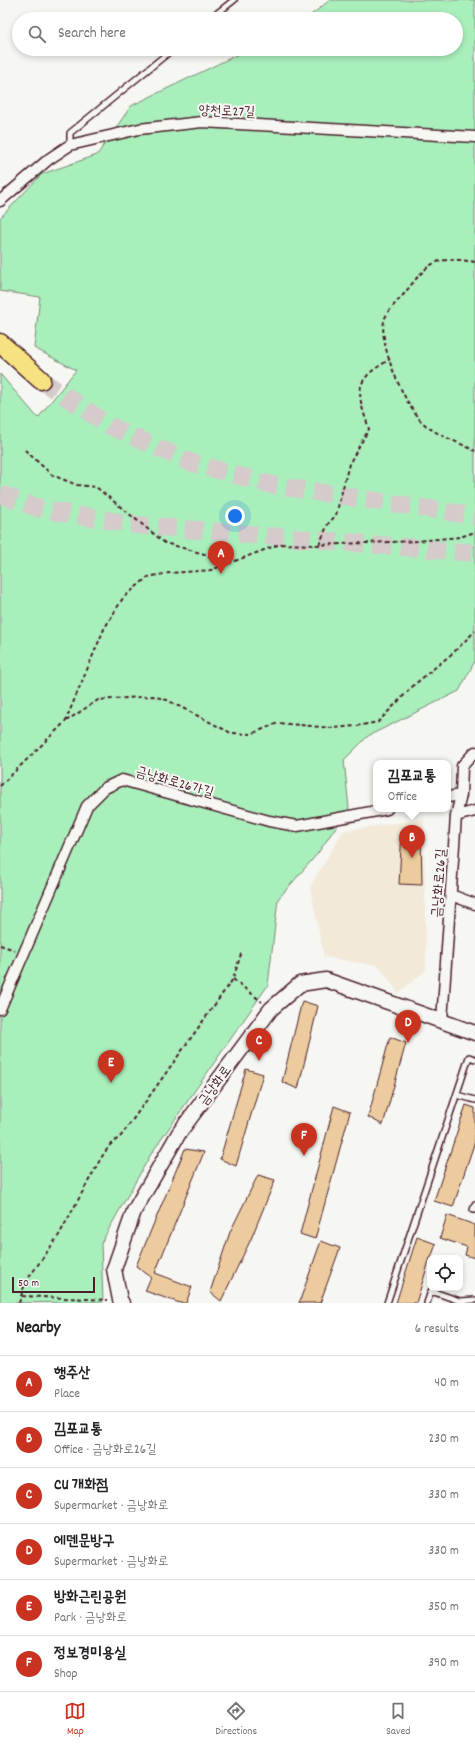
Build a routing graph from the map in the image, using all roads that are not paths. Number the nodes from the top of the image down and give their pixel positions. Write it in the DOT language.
graph roads {
  1 [pos="234,0"];
  2 [pos="219,12"];
  3 [pos="164,56"];
  4 [pos="475,137"];
  5 [pos="70,145"];
  6 [pos="0,201"];
  7 [pos="0,343"];
  8 [pos="41,380"];
  9 [pos="475,752"];
  10 [pos="461,795"];
  11 [pos="451,797"];
  12 [pos="475,811"];
  13 [pos="373,812"];
  14 [pos="456,816"];
  15 [pos="451,895"];
  16 [pos="475,904"];
  17 [pos="0,1009"];
  18 [pos="442,1021"];
  19 [pos="475,1033"];
  20 [pos="475,1059"];
  21 [pos="456,1094"];
  22 [pos="475,1100"];
  23 [pos="475,1204"];
  24 [pos="475,1210"];
  25 [pos="475,1300"];
  26 [pos="121,1302"];
  27 [pos="387,1303"];
  28 [pos="427,1303"];
  1 -- 2 [label="lane"];
  3 -- 5 [label="lane"];
  4 -- 5 [label="street, 양천로27길"];
  5 -- 6 [label="street, 양천로27길"];
  7 -- 8 [label="highway"];
  9 -- 10 [label="street, 금낭화로26길"];
  10 -- 11 [label="street"];
  10 -- 14 [label="street, 금낭화로26길"];
  12 -- 14 [label="street"];
  13 -- 17 [label="street, 금낭화로26가길"];
  14 -- 15 [label="street, 금낭화로26길"];
  15 -- 16 [label="street"];
  15 -- 18 [label="street, 금낭화로26길"];
  18 -- 19 [label="street, 금낭화로"];
  18 -- 26 [label="street, 금낭화로"];
  20 -- 21 [label="lane"];
  21 -- 22 [label="lane"];
  21 -- 27 [label="lane"];
  23 -- 24 [label="lane"];
  25 -- 28 [label="lane"];
}
